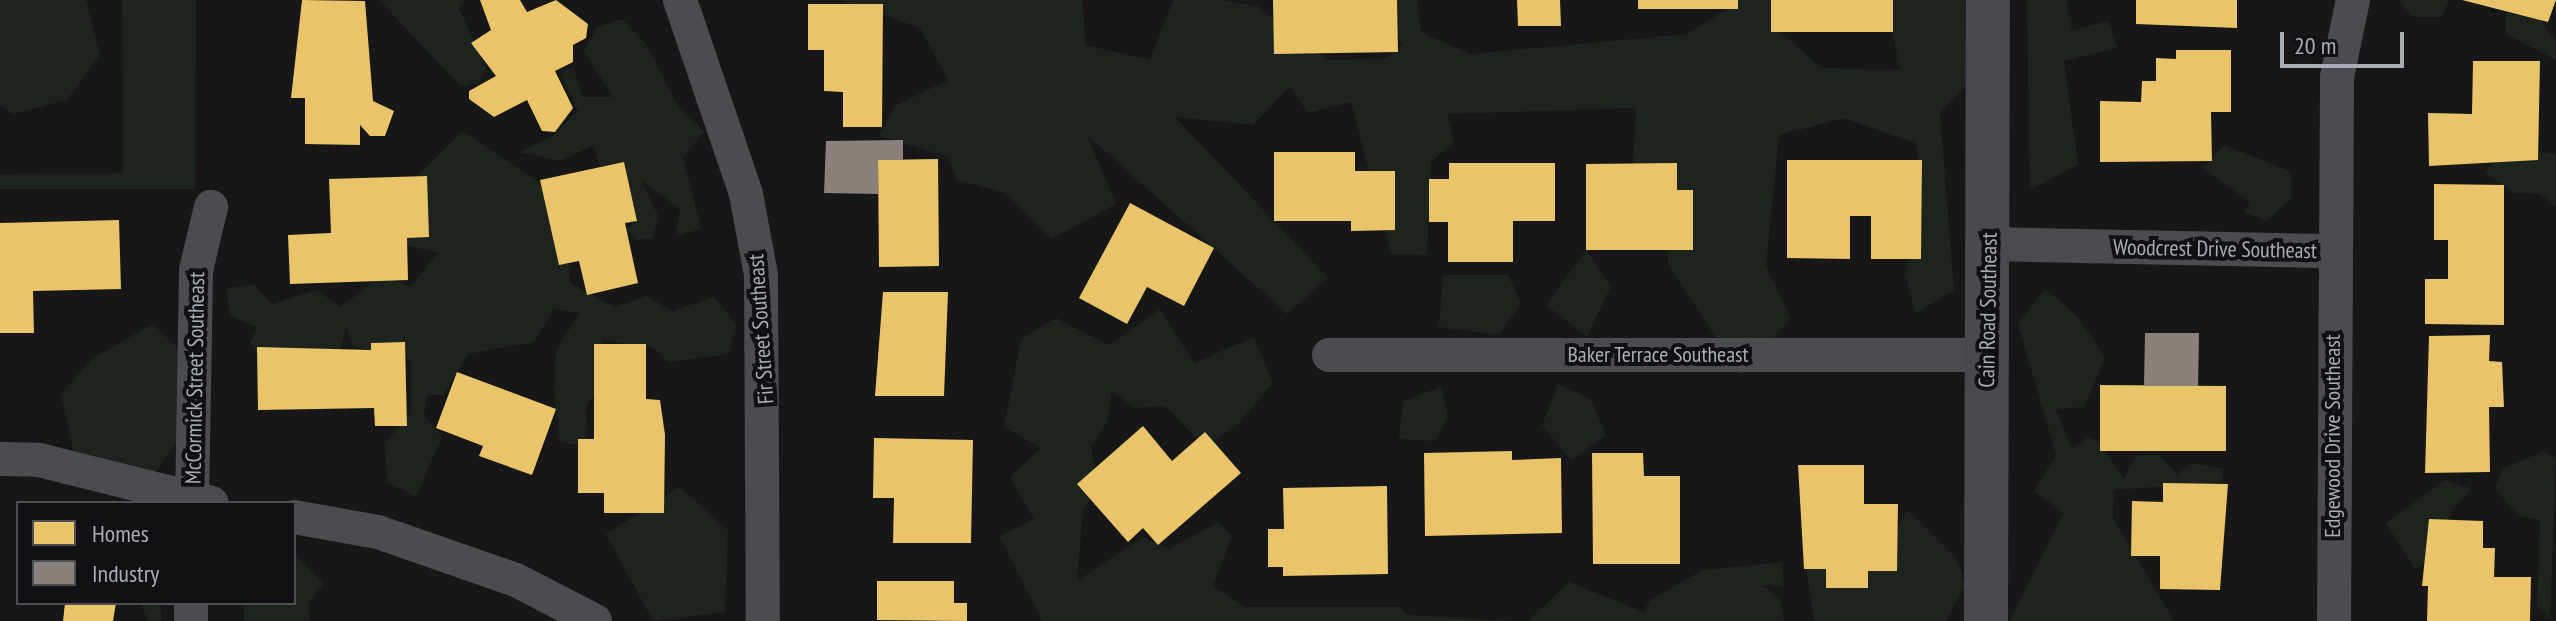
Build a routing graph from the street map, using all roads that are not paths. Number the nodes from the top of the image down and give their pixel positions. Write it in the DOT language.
graph roads {
  1 [pos="680,0"];
  2 [pos="1988,0"];
  3 [pos="2353,0"];
  4 [pos="211,207"];
  5 [pos="1990,244"];
  6 [pos="2332,251"];
  7 [pos="1329,355"];
  8 [pos="1987,355"];
  9 [pos="0,459"];
  10 [pos="195,501"];
  11 [pos="199,501"];
  12 [pos="296,517"];
  13 [pos="595,621"];
  14 [pos="763,621"];
  15 [pos="1986,621"];
  16 [pos="2334,621"];
  1 -- 14 [label="street, Fir Street Southeast"];
  2 -- 5 [label="street, Cain Road Southeast"];
  3 -- 6 [label="street, Woodcrest Drive Southeast"];
  4 -- 11 [label="street, McCormick Street Southeast"];
  5 -- 6 [label="street, Woodcrest Drive Southeast"];
  5 -- 8 [label="street, Cain Road Southeast"];
  6 -- 16 [label="street, Edgewood Drive Southeast"];
  7 -- 8 [label="street, Baker Terrace Southeast"];
  8 -- 15 [label="street, Cain Road Southeast"];
  9 -- 10 [label="street"];
  12 -- 13 [label="street"];
}
